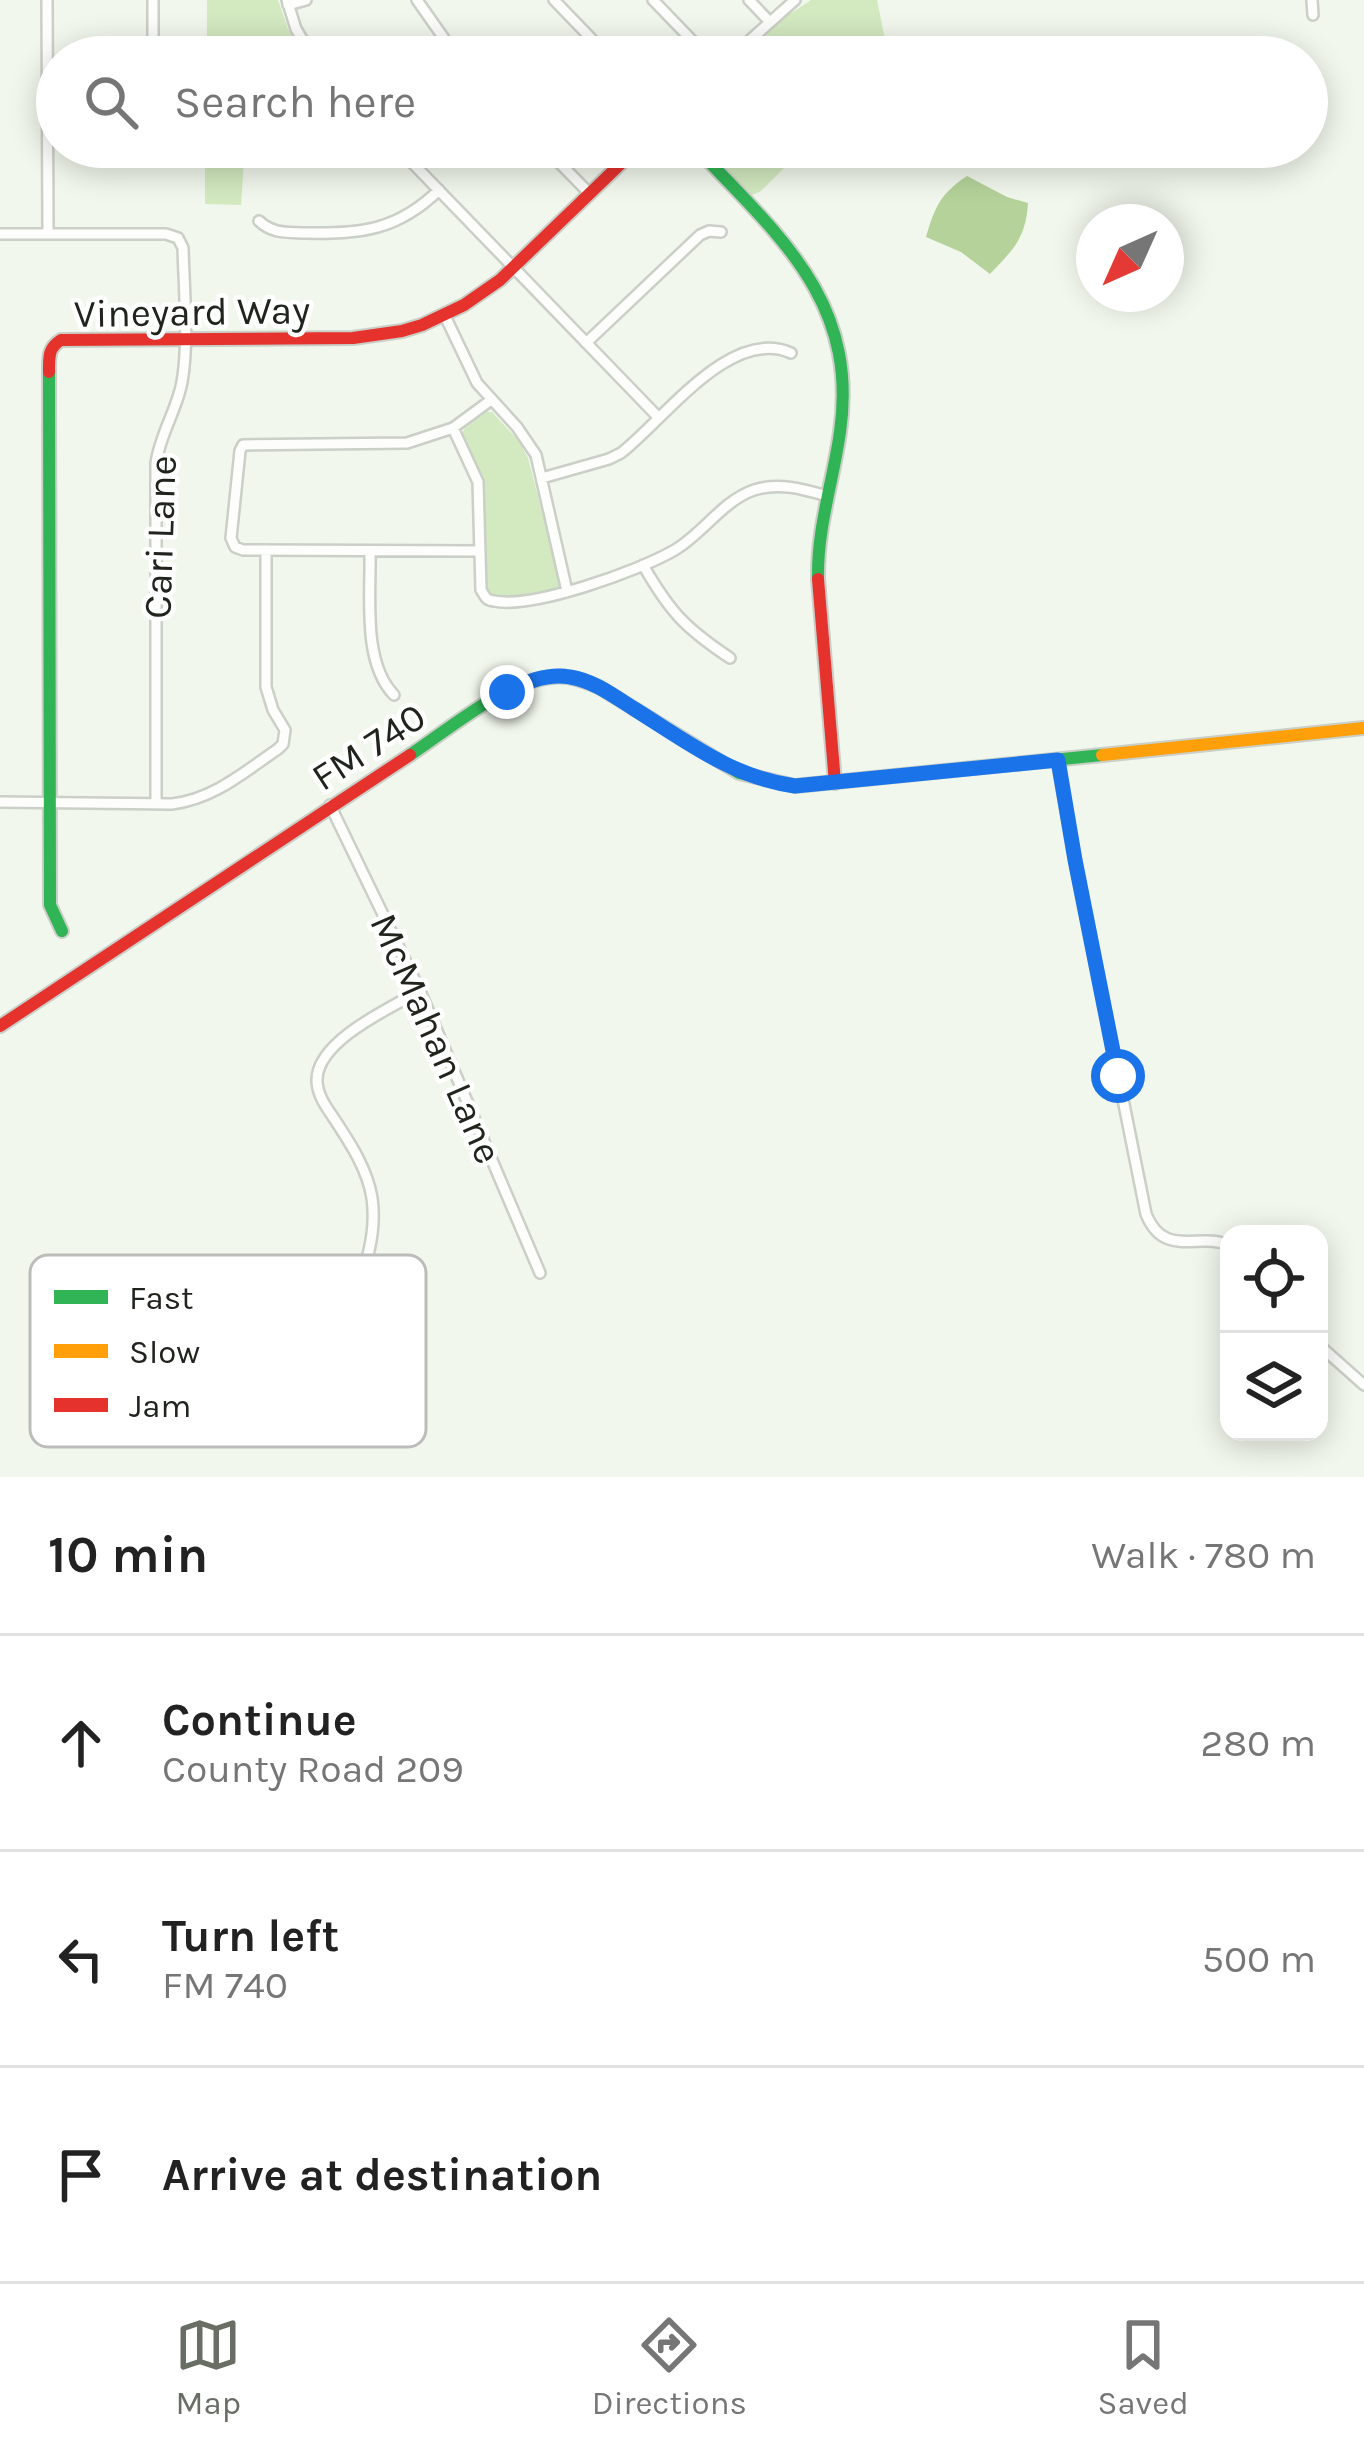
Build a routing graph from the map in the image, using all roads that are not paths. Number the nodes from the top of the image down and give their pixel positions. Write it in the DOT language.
graph roads {
  1 [pos="47,0"];
  2 [pos="153,0"];
  3 [pos="306,0"];
  4 [pos="417,0"];
  5 [pos="554,0"];
  6 [pos="653,0"];
  7 [pos="749,0"];
  8 [pos="796,0"];
  9 [pos="1312,0"];
  10 [pos="287,3"];
  11 [pos="1313,15"];
  12 [pos="770,21"];
  13 [pos="48,36"];
  14 [pos="153,36"];
  15 [pos="300,36"];
  16 [pos="442,36"];
  17 [pos="589,36"];
  18 [pos="688,36"];
  19 [pos="754,36"];
  20 [pos="50,168"];
  21 [pos="418,168"];
  22 [pos="564,168"];
  23 [pos="616,168"];
  24 [pos="715,168"];
  25 [pos="439,190"];
  26 [pos="589,194"];
  27 [pos="259,221"];
  28 [pos="721,232"];
  29 [pos="0,234"];
  30 [pos="48,234"];
  31 [pos="513,267"];
  32 [pos="445,316"];
  33 [pos="184,340"];
  34 [pos="586,343"];
  35 [pos="790,353"];
  36 [pos="491,400"];
  37 [pos="659,418"];
  38 [pos="453,428"];
  39 [pos="542,478"];
  40 [pos="827,496"];
  41 [pos="266,550"];
  42 [pos="479,550"];
  43 [pos="370,552"];
  44 [pos="643,565"];
  45 [pos="567,591"];
  46 [pos="730,658"];
  47 [pos="394,695"];
  48 [pos="1364,728"];
  49 [pos="1058,760"];
  50 [pos="835,783"];
  51 [pos="0,802"];
  52 [pos="50,802"];
  53 [pos="156,804"];
  54 [pos="330,805"];
  55 [pos="62,931"];
  56 [pos="420,991"];
  57 [pos="0,1026"];
  58 [pos="1220,1241"];
  59 [pos="368,1255"];
  60 [pos="540,1273"];
  61 [pos="1328,1353"];
  62 [pos="1364,1385"];
  1 -- 13 [label="street"];
  2 -- 14 [label="street"];
  3 -- 10 [label="street"];
  4 -- 16 [label="street"];
  5 -- 17 [label="street"];
  6 -- 18 [label="street"];
  7 -- 12 [label="street"];
  8 -- 12 [label="street"];
  9 -- 11 [label="street"];
  10 -- 15 [label="street"];
  12 -- 19 [label="street"];
  20 -- 30 [label="street"];
  21 -- 25 [label="street"];
  22 -- 26 [label="street"];
  23 -- 26 [label="street, Vineyard Way"];
  24 -- 40 [label="street"];
  25 -- 27 [label="street"];
  25 -- 31 [label="street"];
  26 -- 31 [label="street, Vineyard Way"];
  28 -- 34 [label="street"];
  29 -- 30 [label="street, Cari Lane"];
  30 -- 33 [label="street, Cari Lane"];
  31 -- 32 [label="street, Vineyard Way"];
  31 -- 34 [label="street"];
  32 -- 33 [label="street, Vineyard Way"];
  32 -- 36 [label="street"];
  33 -- 52 [label="street, Vineyard Way"];
  33 -- 53 [label="street, Cari Lane"];
  34 -- 37 [label="street"];
  35 -- 37 [label="street"];
  36 -- 38 [label="street"];
  36 -- 39 [label="street"];
  37 -- 39 [label="street"];
  38 -- 41 [label="street"];
  38 -- 42 [label="street"];
  39 -- 45 [label="street"];
  40 -- 44 [label="street"];
  40 -- 50 [label="street"];
  41 -- 43 [label="street"];
  41 -- 53 [label="street"];
  42 -- 43 [label="street"];
  42 -- 45 [label="street"];
  43 -- 47 [label="street"];
  44 -- 45 [label="street"];
  44 -- 46 [label="street"];
  48 -- 49 [label="street, FM 740 / FM 740"];
  49 -- 50 [label="street, FM 740 / FM 740"];
  49 -- 58 [label="street"];
  50 -- 54 [label="street, FM 740 / FM 740"];
  51 -- 52 [label="street"];
  52 -- 53 [label="street"];
  52 -- 55 [label="street, Vineyard Way"];
  54 -- 56 [label="street, McMahan Lane"];
  54 -- 57 [label="street, FM 740 / FM 740"];
  56 -- 59 [label="street"];
  56 -- 60 [label="street, McMahan Lane"];
  61 -- 62 [label="street"];
}
